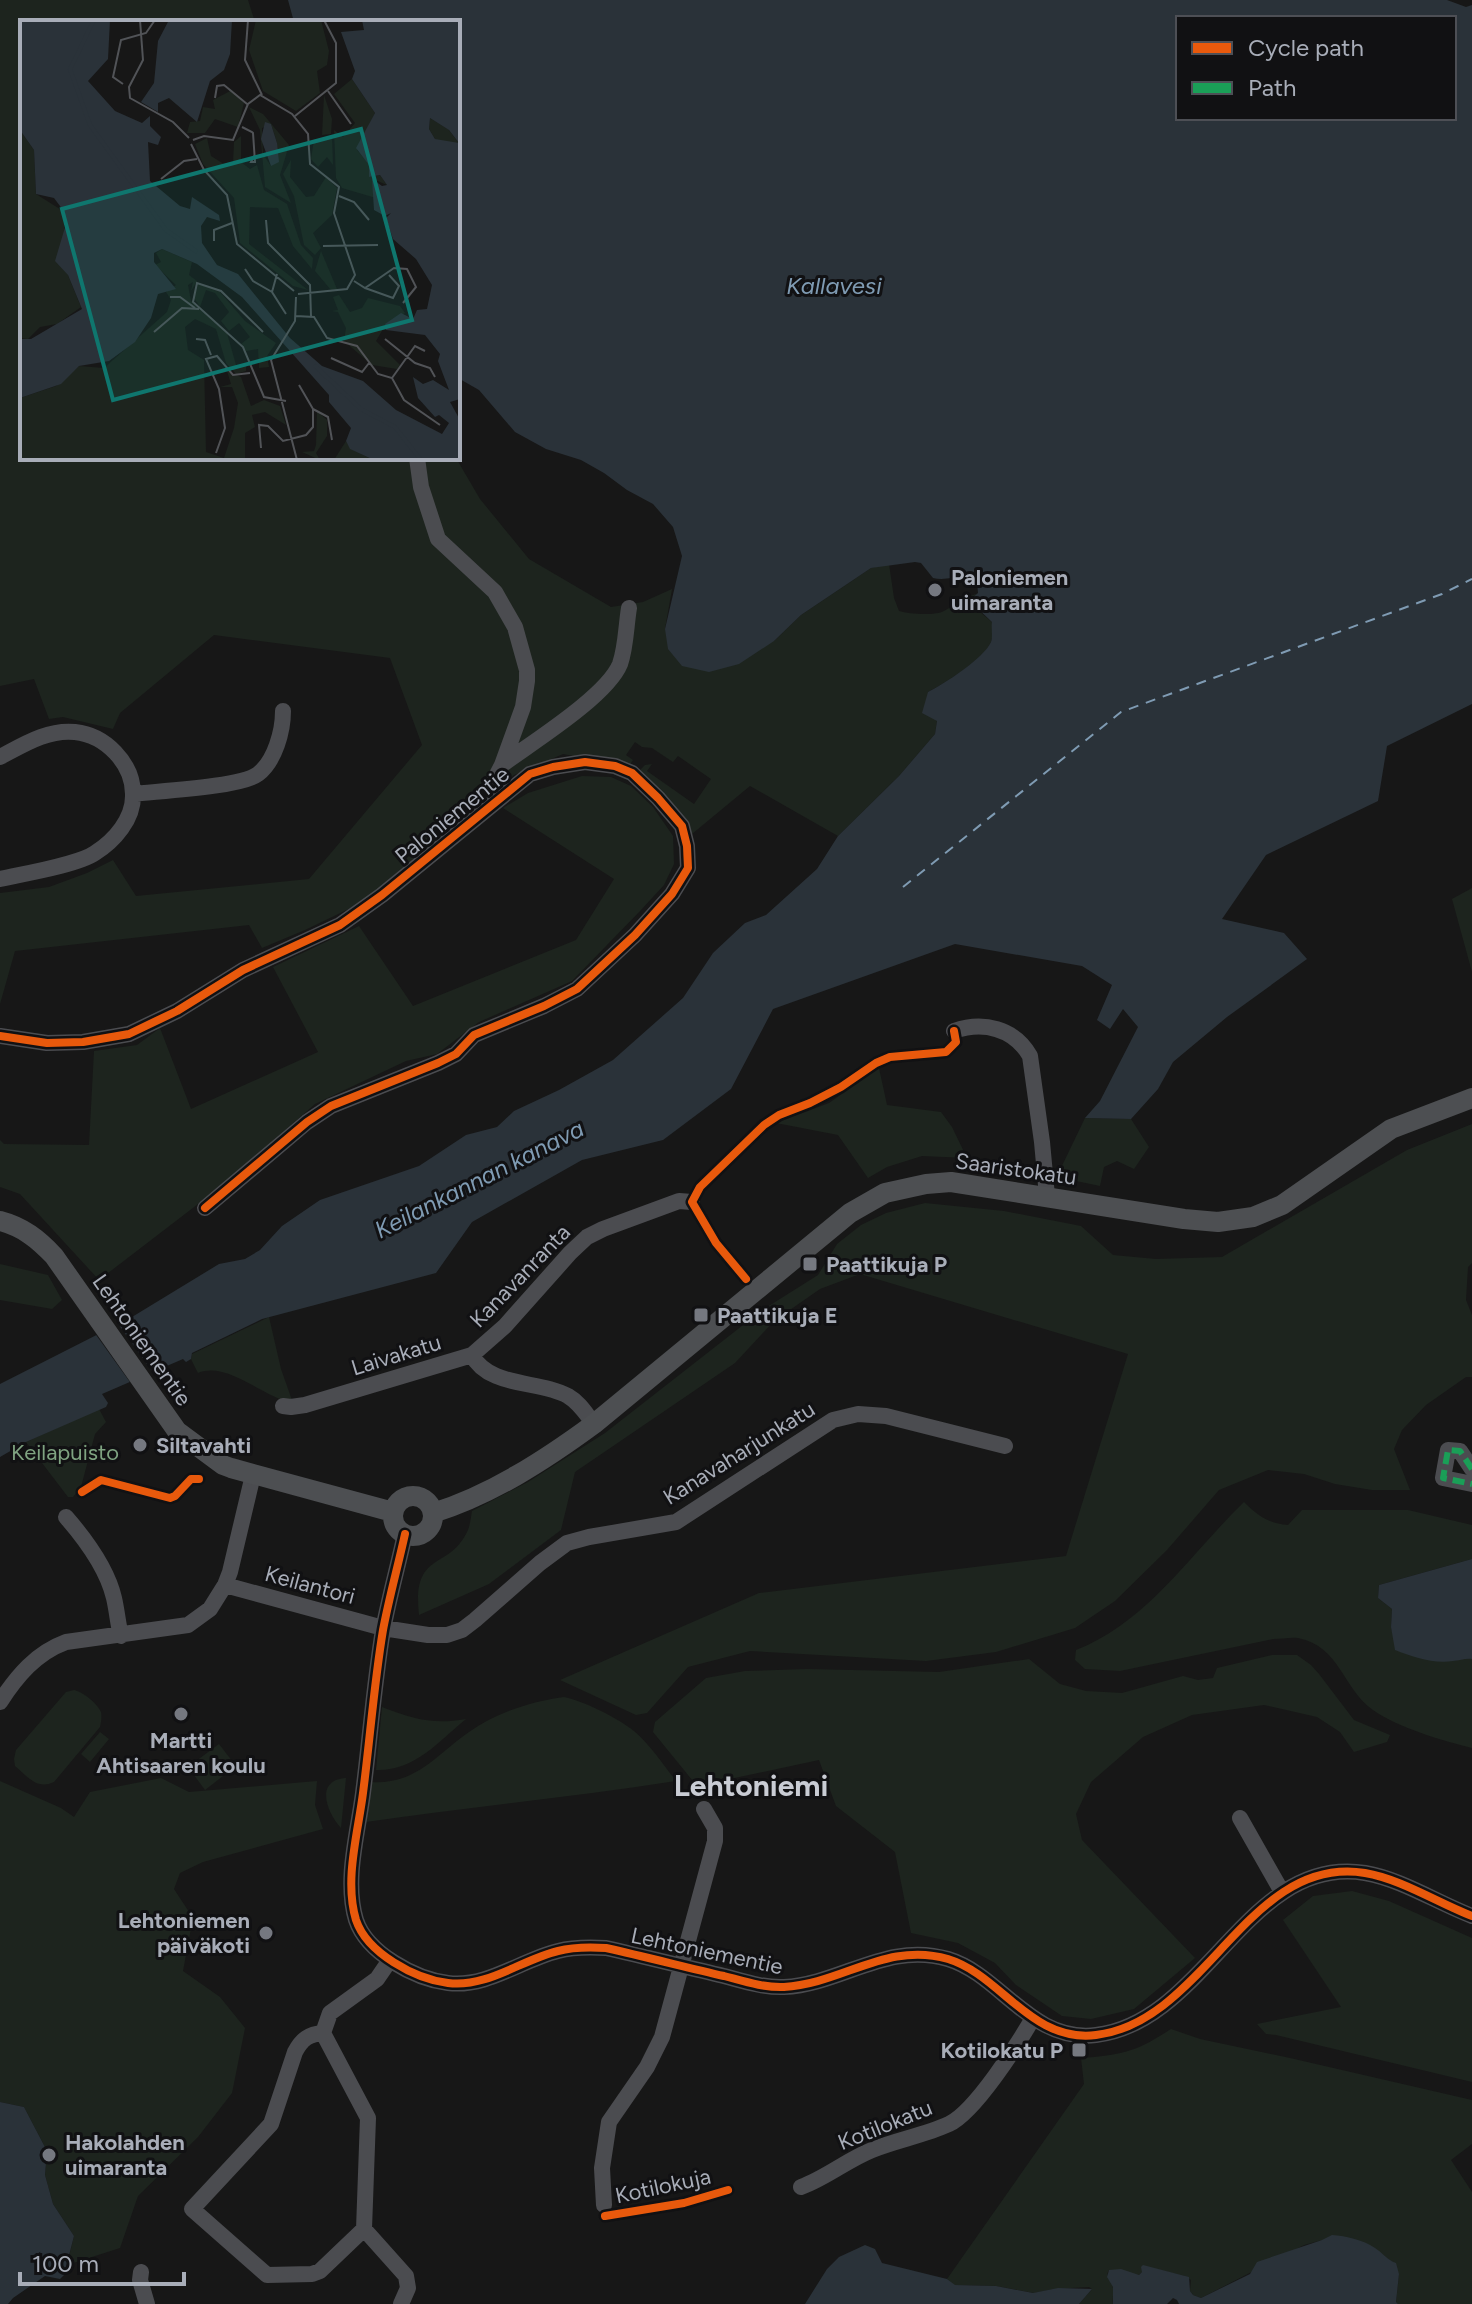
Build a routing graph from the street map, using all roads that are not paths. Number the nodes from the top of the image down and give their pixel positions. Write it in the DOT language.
graph roads {
  1 [pos="417,460"];
  2 [pos="629,608"];
  3 [pos="283,711"];
  4 [pos="0,757"];
  5 [pos="502,765"];
  6 [pos="133,794"];
  7 [pos="474,818"];
  8 [pos="0,879"];
  9 [pos="954,1031"];
  10 [pos="0,1036"];
  11 [pos="1472,1098"];
  12 [pos="1047,1196"];
  13 [pos="692,1202"];
  14 [pos="205,1208"];
  15 [pos="0,1221"];
  16 [pos="472,1355"];
  17 [pos="283,1406"];
  18 [pos="594,1424"];
  19 [pos="1005,1446"];
  20 [pos="1472,1469"];
  21 [pos="253,1475"];
  22 [pos="1472,1484"];
  23 [pos="393,1512"];
  24 [pos="433,1513"];
  25 [pos="66,1517"];
  26 [pos="405,1534"];
  27 [pos="225,1585"];
  28 [pos="383,1628"];
  29 [pos="121,1636"];
  30 [pos="0,1702"];
  31 [pos="704,1809"];
  32 [pos="1240,1818"];
  33 [pos="1282,1892"];
  34 [pos="1472,1916"];
  35 [pos="390,1960"];
  36 [pos="680,1967"];
  37 [pos="1033,2018"];
  38 [pos="323,2033"];
  39 [pos="801,2187"];
  40 [pos="604,2205"];
  41 [pos="364,2229"];
  42 [pos="141,2272"];
  43 [pos="147,2304"];
  44 [pos="401,2304"];
  1 -- 5 [label="street"];
  2 -- 5 [label="street"];
  3 -- 6 [label="street"];
  4 -- 6 [label="street"];
  5 -- 7 [label="street"];
  6 -- 8 [label="street"];
  7 -- 10 [label="street, Paloniementie"];
  7 -- 14 [label="street, Paloniementie"];
  9 -- 12 [label="street"];
  11 -- 12 [label="main road, Saaristokatu"];
  12 -- 18 [label="main road, Saaristokatu"];
  13 -- 16 [label="street, Kanavanranta"];
  15 -- 21 [label="main road, Lehtoniementie"];
  16 -- 17 [label="street, Laivakatu"];
  16 -- 18 [label="street, Laivakatu"];
  18 -- 24 [label="main road, Saaristokatu"];
  19 -- 28 [label="street, Kanavaharjunkatu"];
  20 -- 22 [label="street"];
  21 -- 23 [label="main road, Lehtoniementie"];
  21 -- 27 [label="street"];
  23 -- 24 [label="main road"];
  23 -- 26 [label="main road"];
  24 -- 26 [label="main road"];
  25 -- 29 [label="street"];
  26 -- 28 [label="street, Lehtoniementie"];
  27 -- 28 [label="street, Keilantori"];
  27 -- 29 [label="street"];
  28 -- 35 [label="street, Lehtoniementie"];
  29 -- 30 [label="street"];
  31 -- 36 [label="street"];
  32 -- 33 [label="street"];
  33 -- 34 [label="street, Lehtoniementie"];
  33 -- 37 [label="street, Lehtoniementie"];
  35 -- 36 [label="street, Lehtoniementie"];
  35 -- 38 [label="street"];
  36 -- 37 [label="street, Lehtoniementie"];
  36 -- 40 [label="street"];
  37 -- 39 [label="street, Kotilokatu"];
  38 -- 41 [label="street"];
  38 -- 41 [label="street"];
  41 -- 44 [label="street"];
  42 -- 43 [label="street"];
}
